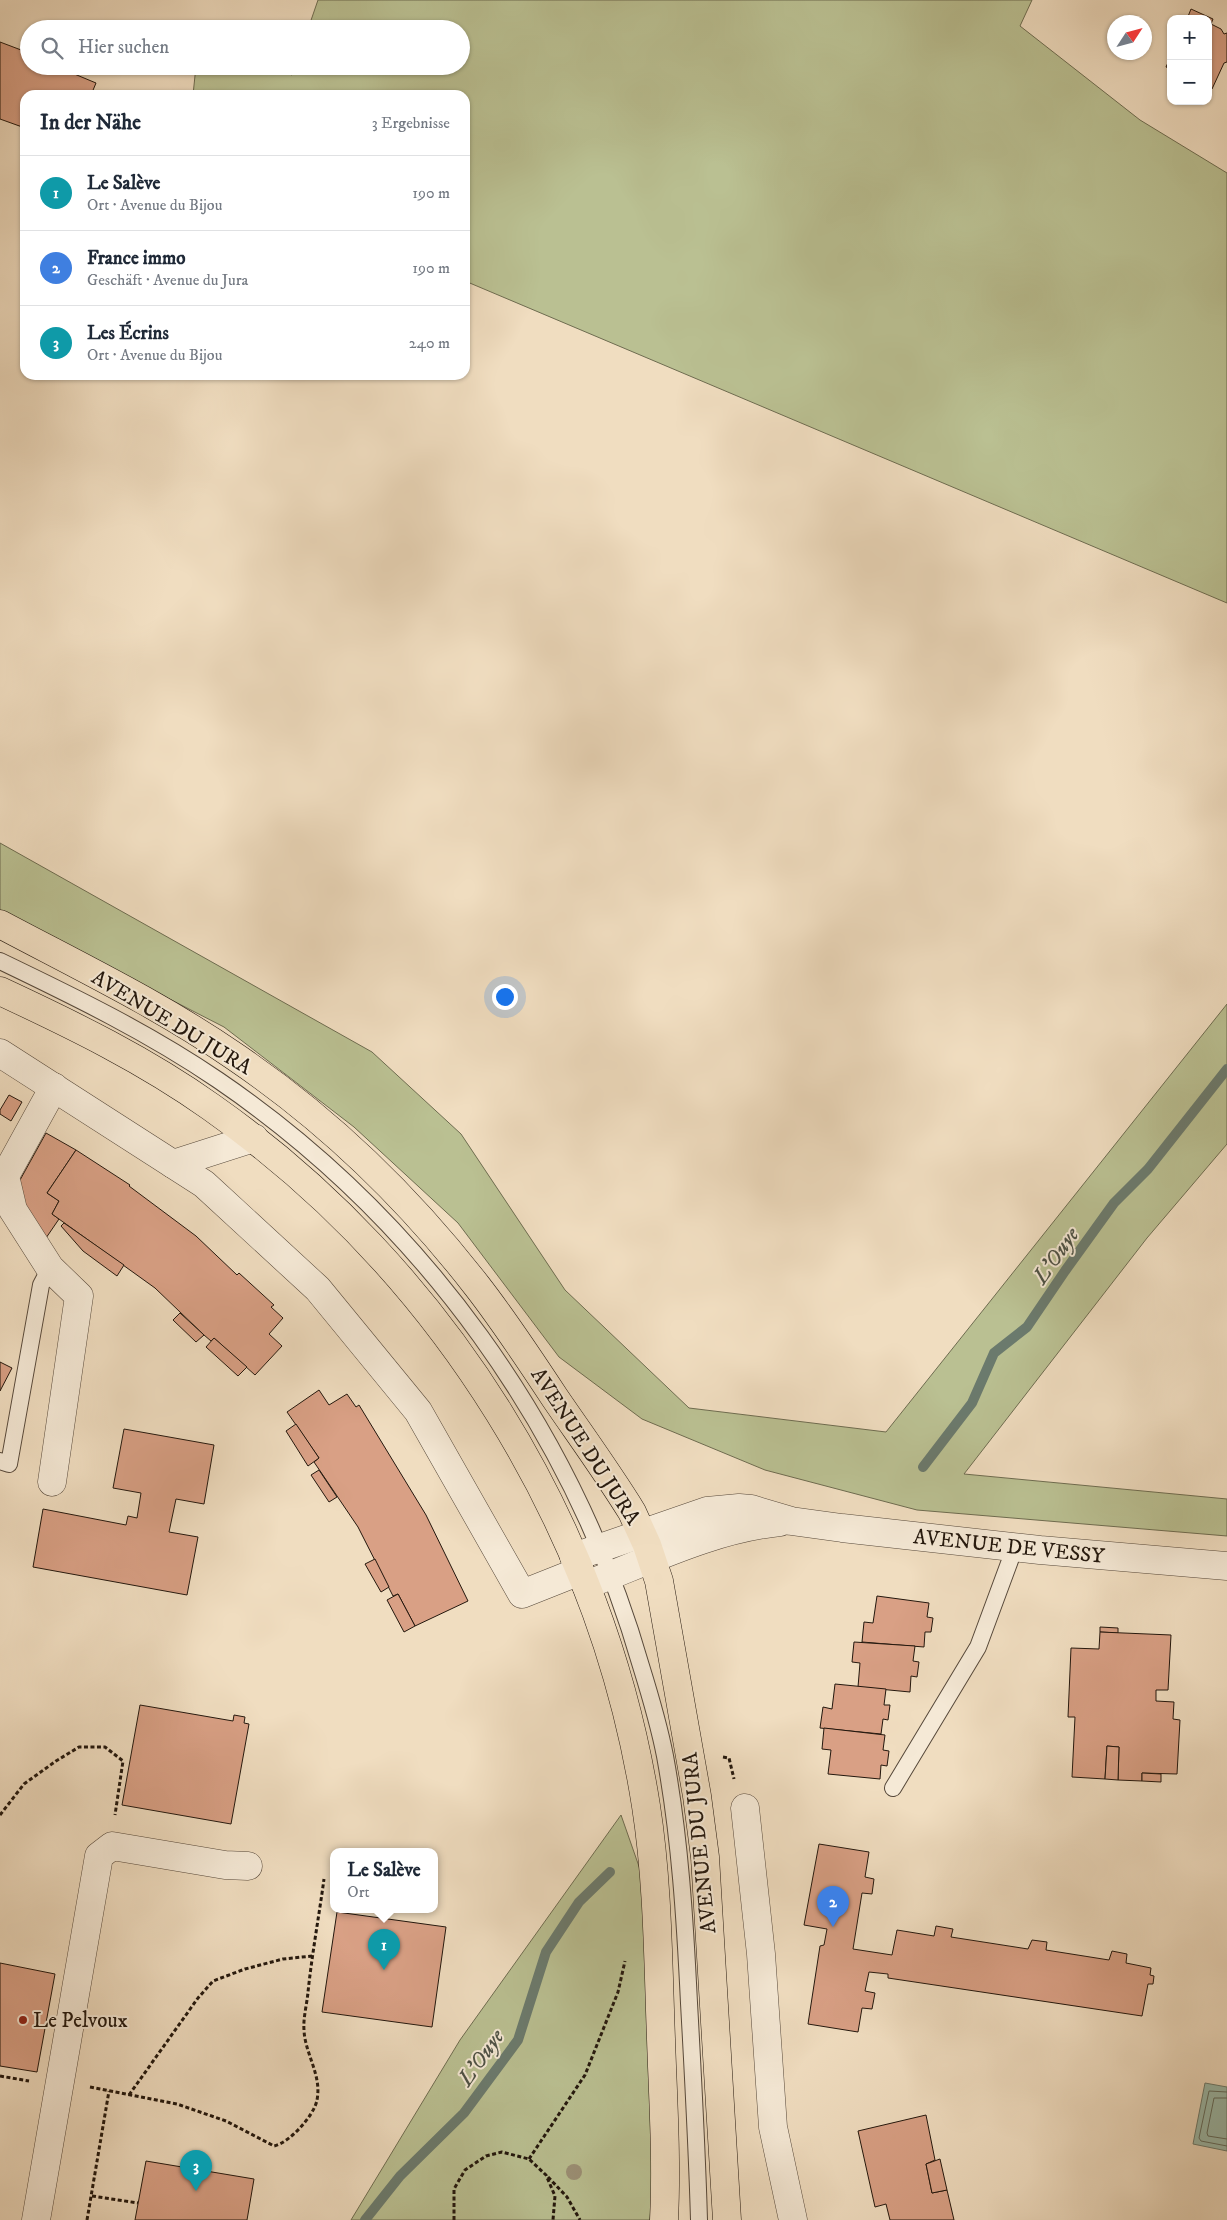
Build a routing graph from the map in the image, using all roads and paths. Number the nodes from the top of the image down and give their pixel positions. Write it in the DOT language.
graph roads {
  1 [pos="0,924"];
  2 [pos="0,961"];
  3 [pos="0,991"];
  4 [pos="0,1053"];
  5 [pos="54,1087"];
  6 [pos="254,1138"];
  7 [pos="173,1164"];
  8 [pos="50,1268"];
  9 [pos="0,1461"];
  10 [pos="52,1482"];
  11 [pos="791,1521"];
  12 [pos="642,1533"];
  13 [pos="600,1548"];
  14 [pos="1016,1548"];
  15 [pos="653,1559"];
  16 [pos="1227,1566"];
  17 [pos="580,1571"];
  18 [pos="612,1575"];
  19 [pos="893,1788"];
  20 [pos="744,1808"];
  21 [pos="0,1815"];
  22 [pos="112,1846"];
  23 [pos="248,1866"];
  24 [pos="324,1878"];
  25 [pos="312,1956"];
  26 [pos="625,1958"];
  27 [pos="0,2076"];
  28 [pos="60,2083"];
  29 [pos="109,2090"];
  30 [pos="129,2095"];
  31 [pos="529,2159"];
  32 [pos="546,2175"];
  33 [pos="92,2196"];
  34 [pos="138,2203"];
  35 [pos="36,2220"];
  36 [pos="87,2220"];
  37 [pos="454,2220"];
  38 [pos="553,2220"];
  39 [pos="580,2220"];
  40 [pos="664,2220"];
  41 [pos="699,2220"];
  42 [pos="727,2220"];
  43 [pos="793,2220"];
  1 -- 12 [label="main road, AVENUE DU JURA"];
  2 -- 13 [label="lane"];
  3 -- 6 [label="main road"];
  4 -- 5 [label="street"];
  5 -- 7 [label="street"];
  5 -- 8 [label="street"];
  6 -- 7 [label="street"];
  6 -- 17 [label="main road"];
  7 -- 17 [label="street"];
  8 -- 9 [label="lane"];
  8 -- 10 [label="street"];
  11 -- 12 [label="street, AVENUE DE VESSY"];
  11 -- 14 [label="street, AVENUE DE VESSY"];
  11 -- 15 [label="street, AVENUE DE VESSY"];
  12 -- 13 [label="street, AVENUE DE VESSY"];
  12 -- 15 [label="main road, AVENUE DU JURA"];
  13 -- 17 [label="street, AVENUE DE VESSY"];
  13 -- 18 [label="lane"];
  14 -- 16 [label="street, AVENUE DE VESSY"];
  14 -- 19 [label="lane"];
  15 -- 18 [label="street, AVENUE DE VESSY"];
  15 -- 42 [label="main road, AVENUE DU JURA"];
  17 -- 18 [label="street, AVENUE DE VESSY"];
  17 -- 40 [label="main road"];
  18 -- 41 [label="lane"];
  20 -- 43 [label="street"];
  21 -- 22 [label="path"];
  22 -- 23 [label="street"];
  22 -- 28 [label="street"];
  24 -- 25 [label="path"];
  25 -- 30 [label="path"];
  25 -- 30 [label="path"];
  26 -- 31 [label="path"];
  27 -- 28 [label="path"];
  28 -- 29 [label="path"];
  28 -- 35 [label="street"];
  29 -- 30 [label="path"];
  29 -- 33 [label="path"];
  31 -- 32 [label="path"];
  31 -- 37 [label="path"];
  32 -- 38 [label="path"];
  32 -- 39 [label="path"];
  33 -- 34 [label="path"];
  33 -- 36 [label="path"];
}
